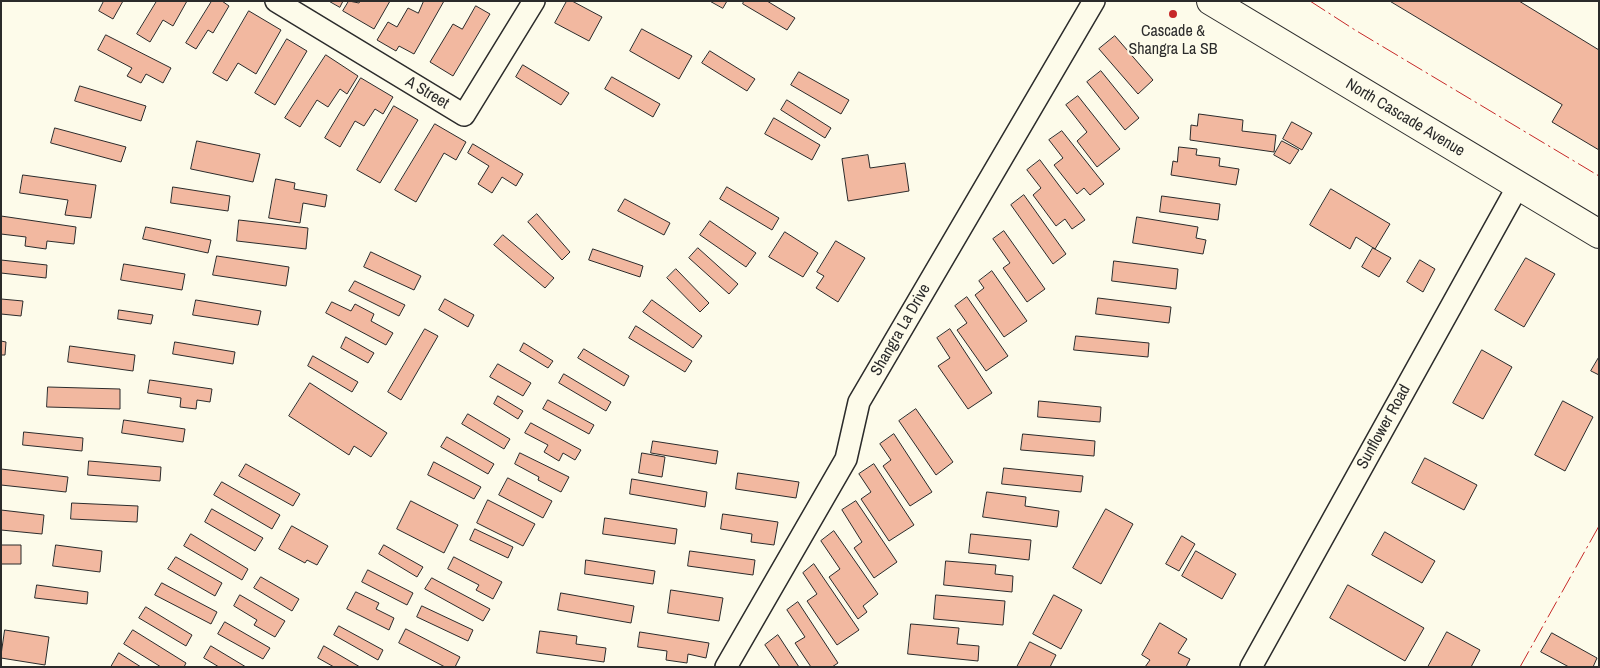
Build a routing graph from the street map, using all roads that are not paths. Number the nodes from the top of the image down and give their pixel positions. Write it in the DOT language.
graph roads {
  1 [pos="276,1"];
  2 [pos="534,1"];
  3 [pos="1094,1"];
  4 [pos="1211,1"];
  5 [pos="1518,186"];
  6 [pos="1599,234"];
  7 [pos="726,667"];
  8 [pos="1251,667"];
  1 -- 2 [label="street, A Street"];
  3 -- 7 [label="street, Shangra La Drive"];
  4 -- 5 [label="street, North Cascade Avenue"];
  5 -- 6 [label="street, North Cascade Avenue"];
  5 -- 8 [label="street, Sunflower Road"];
}
